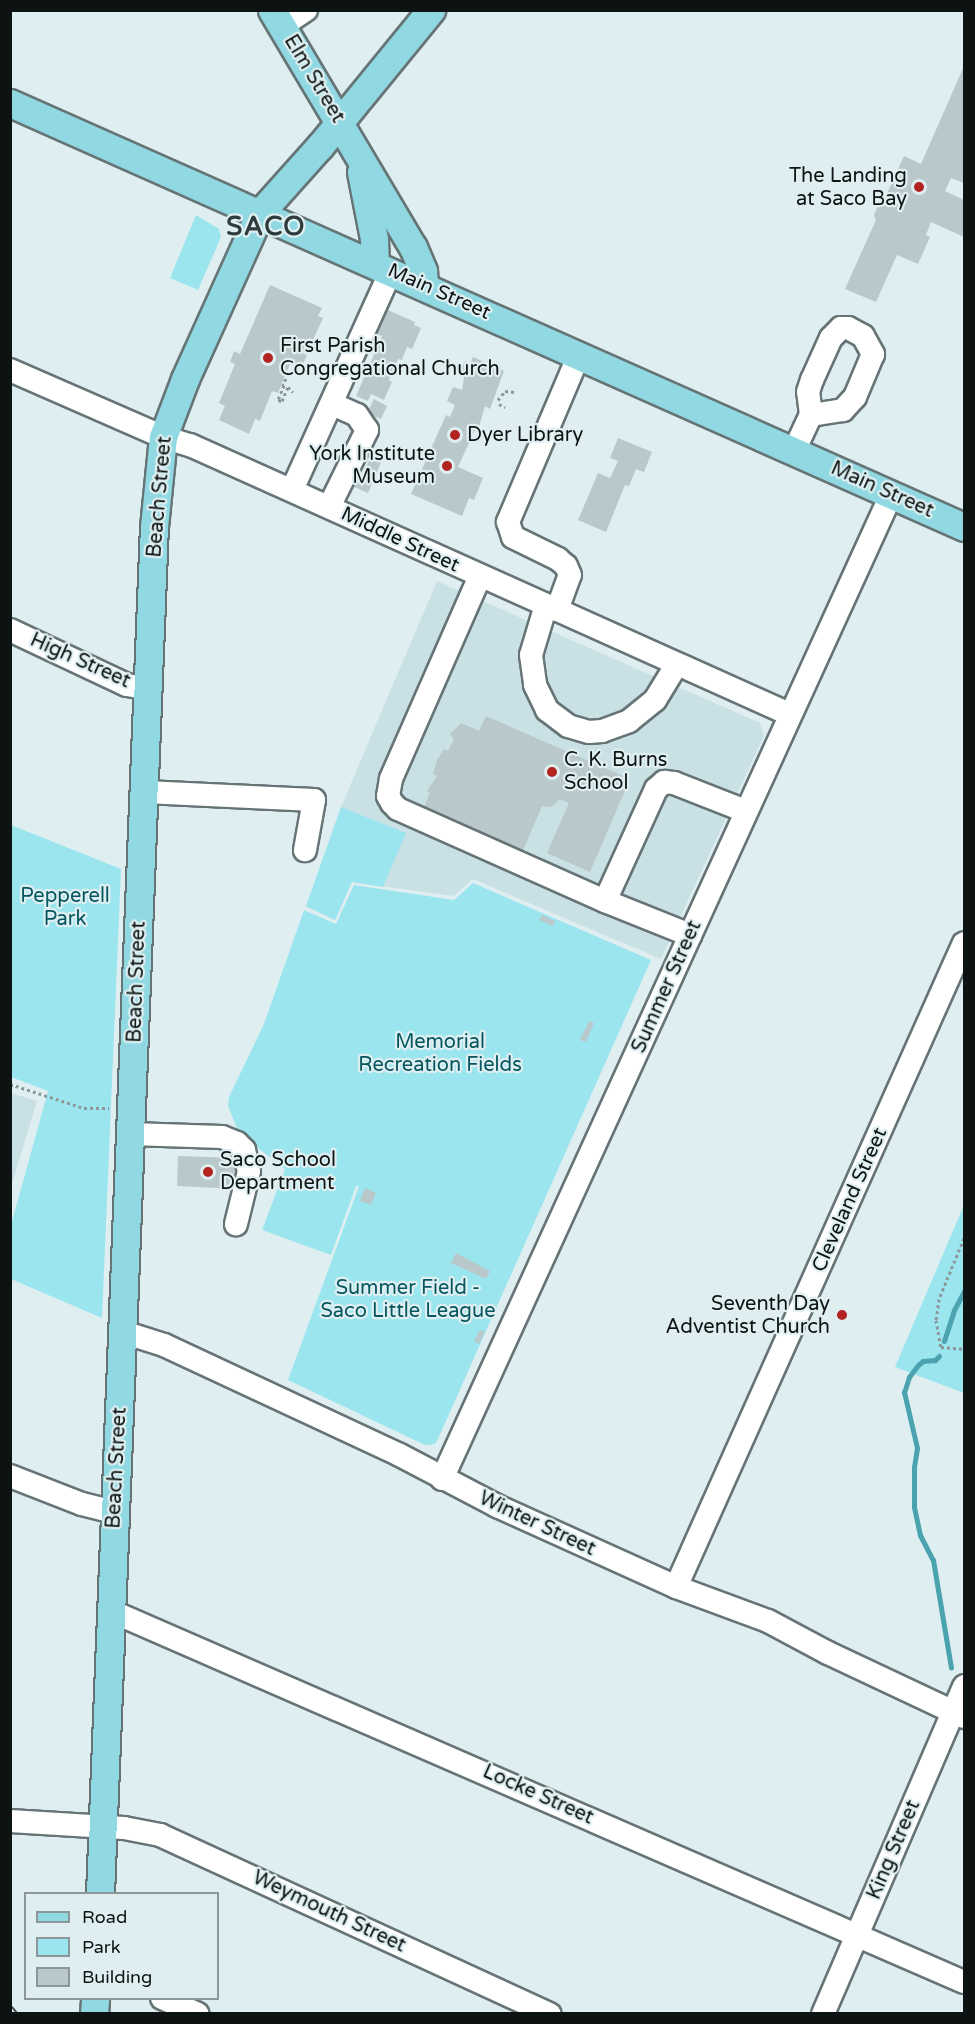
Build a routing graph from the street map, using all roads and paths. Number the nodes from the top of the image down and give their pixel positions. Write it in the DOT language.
graph roads {
  1 [pos="306,10"];
  2 [pos="431,10"];
  3 [pos="277,18"];
  4 [pos="10,103"];
  5 [pos="339,121"];
  6 [pos="355,147"];
  7 [pos="260,213"];
  8 [pos="383,267"];
  9 [pos="424,285"];
  10 [pos="579,355"];
  11 [pos="10,370"];
  12 [pos="284,379"];
  13 [pos="289,382"];
  14 [pos="282,384"];
  15 [pos="293,392"];
  16 [pos="514,392"];
  17 [pos="332,404"];
  18 [pos="505,407"];
  19 [pos="811,415"];
  20 [pos="164,437"];
  21 [pos="794,451"];
  22 [pos="292,490"];
  23 [pos="891,495"];
  24 [pos="329,507"];
  25 [pos="964,526"];
  26 [pos="480,576"];
  27 [pos="551,608"];
  28 [pos="10,630"];
  29 [pos="677,664"];
  30 [pos="150,689"];
  31 [pos="789,714"];
  32 [pos="145,792"];
  33 [pos="745,812"];
  34 [pos="305,850"];
  35 [pos="605,901"];
  36 [pos="690,935"];
  37 [pos="964,944"];
  38 [pos="10,1084"];
  39 [pos="132,1106"];
  40 [pos="131,1134"];
  41 [pos="236,1224"];
  42 [pos="964,1238"];
  43 [pos="123,1332"];
  44 [pos="964,1349"];
  45 [pos="10,1476"];
  46 [pos="442,1479"];
  47 [pos="115,1512"];
  48 [pos="676,1587"];
  49 [pos="111,1611"];
  50 [pos="964,1686"];
  51 [pos="959,1715"];
  52 [pos="10,1821"];
  53 [pos="103,1827"];
  54 [pos="100,1892"];
  55 [pos="857,1934"];
  56 [pos="964,1982"];
  57 [pos="167,2000"];
  58 [pos="198,2013"];
  59 [pos="550,2013"];
  60 [pos="823,2013"];
  1 -- 3 [label="street"];
  2 -- 5 [label="main road, Beach Street"];
  3 -- 5 [label="main road, Elm Street"];
  4 -- 7 [label="main road, Main Street"];
  5 -- 6 [label="main road, Elm Street"];
  5 -- 7 [label="main road, Beach Street"];
  6 -- 8 [label="main road, Elm Street"];
  6 -- 9 [label="main road, Elm Street"];
  7 -- 8 [label="main road, Main Street"];
  7 -- 20 [label="main road, Beach Street"];
  8 -- 9 [label="main road, Main Street"];
  8 -- 17 [label="street"];
  9 -- 10 [label="main road, Main Street"];
  10 -- 21 [label="main road, Main Street"];
  10 -- 27 [label="street"];
  11 -- 20 [label="street, Middle Street"];
  12 -- 13 [label="path"];
  14 -- 15 [label="path"];
  16 -- 18 [label="path"];
  17 -- 22 [label="street"];
  17 -- 24 [label="street"];
  19 -- 21 [label="street"];
  20 -- 22 [label="street, Middle Street"];
  20 -- 30 [label="main road, Beach Street"];
  21 -- 23 [label="main road, Main Street"];
  22 -- 24 [label="street, Middle Street"];
  23 -- 25 [label="main road, Main Street"];
  23 -- 31 [label="street, Summer Street"];
  24 -- 26 [label="street, Middle Street"];
  26 -- 27 [label="street, Middle Street"];
  26 -- 35 [label="street"];
  27 -- 29 [label="street, Middle Street"];
  27 -- 29 [label="street"];
  28 -- 30 [label="street, High Street"];
  29 -- 31 [label="street, Middle Street"];
  30 -- 32 [label="main road, Beach Street"];
  31 -- 33 [label="street, Summer Street"];
  32 -- 34 [label="street"];
  32 -- 39 [label="main road, Beach Street"];
  33 -- 35 [label="street"];
  33 -- 36 [label="street, Summer Street"];
  35 -- 36 [label="street"];
  36 -- 46 [label="street, Summer Street"];
  37 -- 48 [label="street, Cleveland Street"];
  38 -- 39 [label="path"];
  39 -- 40 [label="main road, Beach Street"];
  40 -- 41 [label="street"];
  40 -- 43 [label="main road, Beach Street"];
  42 -- 44 [label="path"];
  43 -- 46 [label="street, Winter Street"];
  43 -- 47 [label="main road, Beach Street"];
  45 -- 47 [label="street"];
  46 -- 48 [label="street, Winter Street"];
  47 -- 49 [label="main road, Beach Street"];
  48 -- 51 [label="street, Winter Street"];
  49 -- 53 [label="main road, Beach Street"];
  49 -- 55 [label="street, Locke Street"];
  50 -- 51 [label="street, King Street"];
  51 -- 55 [label="street, King Street"];
  52 -- 53 [label="street, Weymouth Street"];
  53 -- 54 [label="main road, Beach Street"];
  53 -- 59 [label="street, Weymouth Street"];
  55 -- 56 [label="street, Locke Street"];
  55 -- 60 [label="street, King Street"];
  57 -- 58 [label="street"];
}
